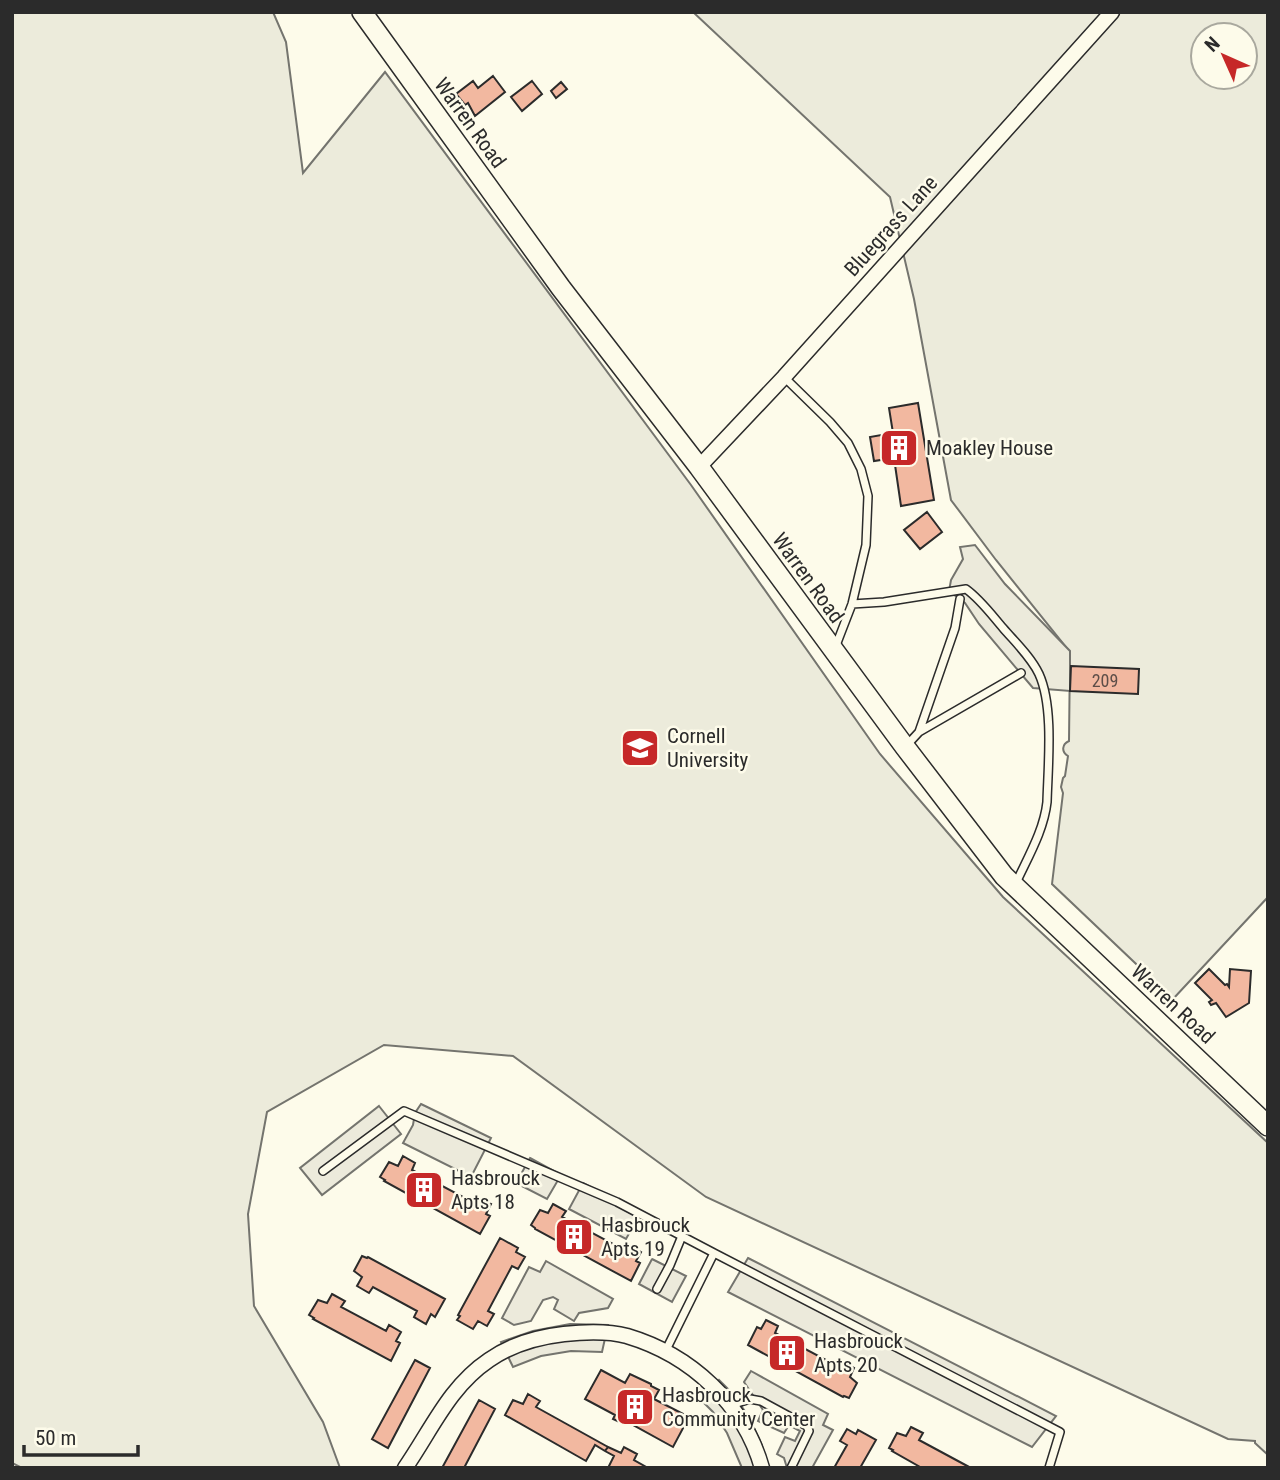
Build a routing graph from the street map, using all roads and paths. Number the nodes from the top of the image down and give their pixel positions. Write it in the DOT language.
graph roads {
  1 [pos="362,12"];
  2 [pos="1112,12"];
  3 [pos="784,377"];
  4 [pos="699,467"];
  5 [pos="960,599"];
  6 [pos="852,604"];
  7 [pos="834,652"];
  8 [pos="1021,673"];
  9 [pos="919,732"];
  10 [pos="905,747"];
  11 [pos="1014,886"];
  12 [pos="1268,1126"];
  13 [pos="323,1171"];
  14 [pos="682,1236"];
  15 [pos="713,1253"];
  16 [pos="657,1289"];
  17 [pos="665,1352"];
  18 [pos="731,1405"];
  19 [pos="405,1468"];
  20 [pos="762,1468"];
  21 [pos="792,1468"];
  22 [pos="1049,1468"];
  1 -- 4 [label="street, Warren Road"];
  2 -- 3 [label="street, Bluegrass Lane"];
  3 -- 4 [label="street, Bluegrass Lane"];
  3 -- 6 [label="lane"];
  4 -- 7 [label="street, Warren Road"];
  5 -- 9 [label="lane"];
  6 -- 7 [label="lane"];
  6 -- 11 [label="lane"];
  7 -- 10 [label="street, Warren Road"];
  8 -- 9 [label="lane"];
  9 -- 10 [label="lane"];
  10 -- 11 [label="street, Warren Road"];
  11 -- 12 [label="street, Warren Road"];
  13 -- 14 [label="lane"];
  14 -- 15 [label="lane"];
  14 -- 16 [label="lane"];
  15 -- 17 [label="lane"];
  15 -- 22 [label="lane"];
  17 -- 18 [label="street"];
  17 -- 19 [label="street"];
  18 -- 20 [label="street"];
  18 -- 21 [label="lane"];
}
